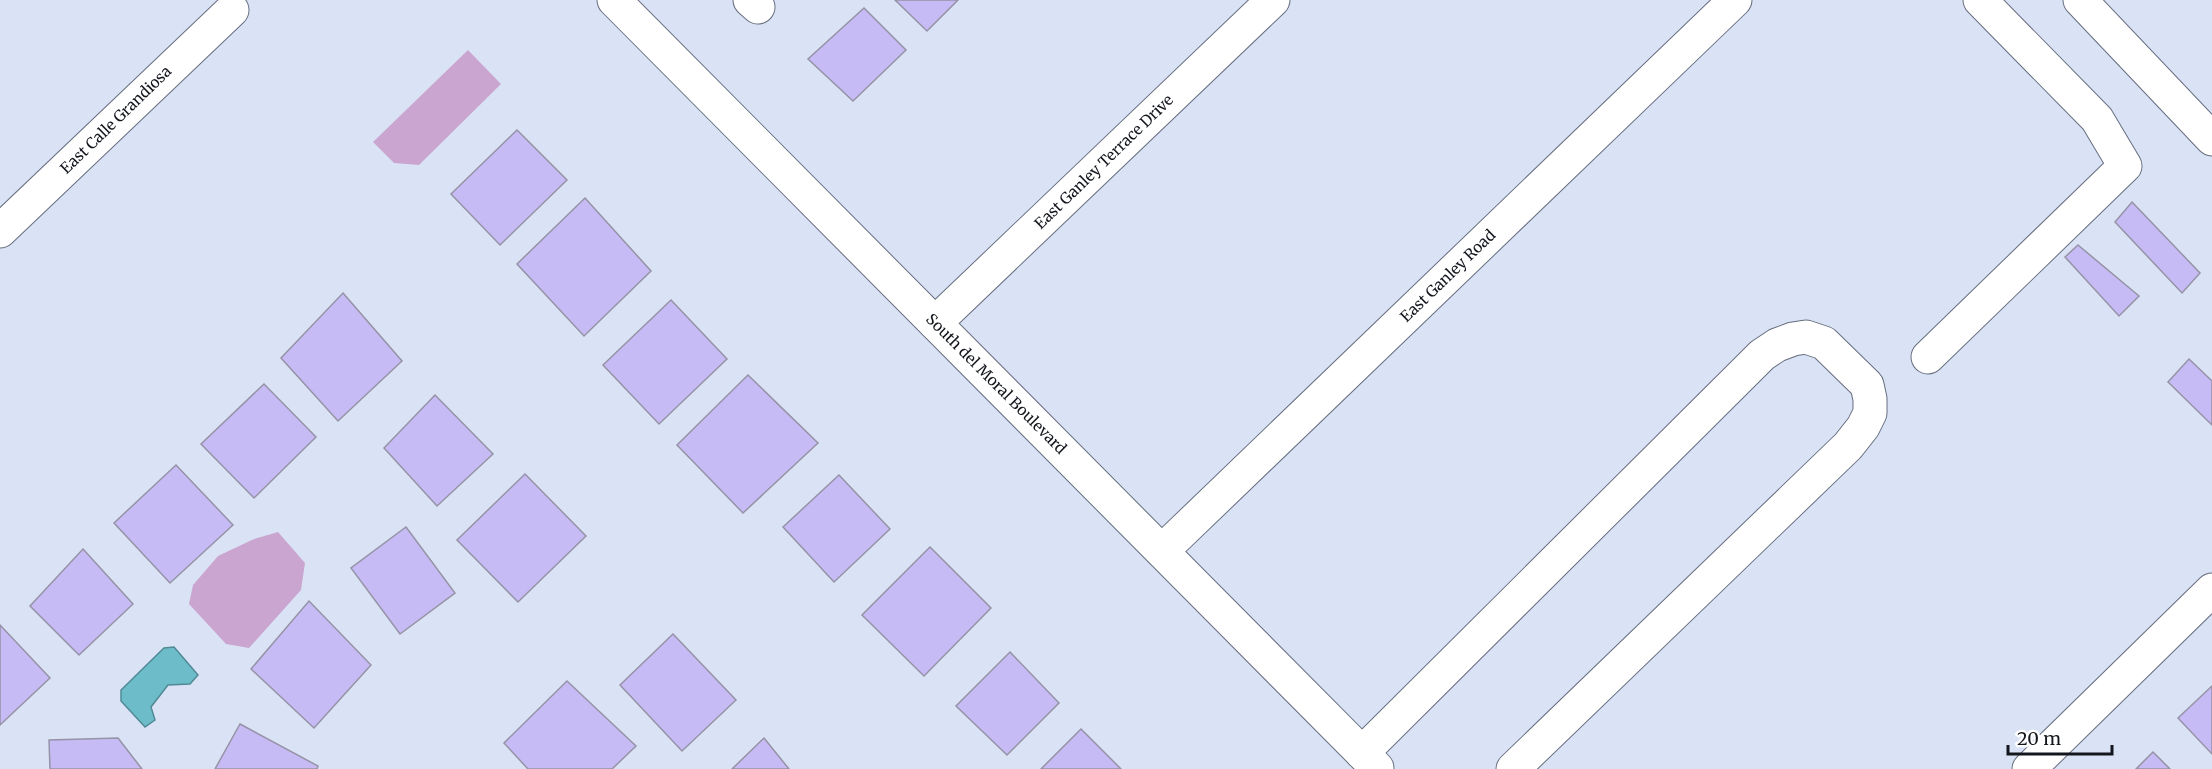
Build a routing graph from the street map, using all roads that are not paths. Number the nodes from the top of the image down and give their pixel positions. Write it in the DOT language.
graph roads {
  1 [pos="614,0"];
  2 [pos="1273,0"];
  3 [pos="1980,0"];
  4 [pos="2080,0"];
  5 [pos="1730,2"];
  6 [pos="232,10"];
  7 [pos="2212,139"];
  8 [pos="0,231"];
  9 [pos="935,323"];
  10 [pos="1928,357"];
  11 [pos="1162,551"];
  12 [pos="2212,590"];
  13 [pos="1371,761"];
  14 [pos="1513,769"];
  15 [pos="2029,769"];
  1 -- 9 [label="street, South del Moral Boulevard"];
  2 -- 9 [label="street, East Ganley Terrace Drive"];
  3 -- 10 [label="street"];
  4 -- 7 [label="street"];
  5 -- 11 [label="street, East Ganley Road"];
  6 -- 8 [label="street, East Calle Grandiosa"];
  9 -- 11 [label="street, South del Moral Boulevard"];
  11 -- 13 [label="street, South del Moral Boulevard"];
  12 -- 15 [label="street"];
  13 -- 14 [label="street"];
}
